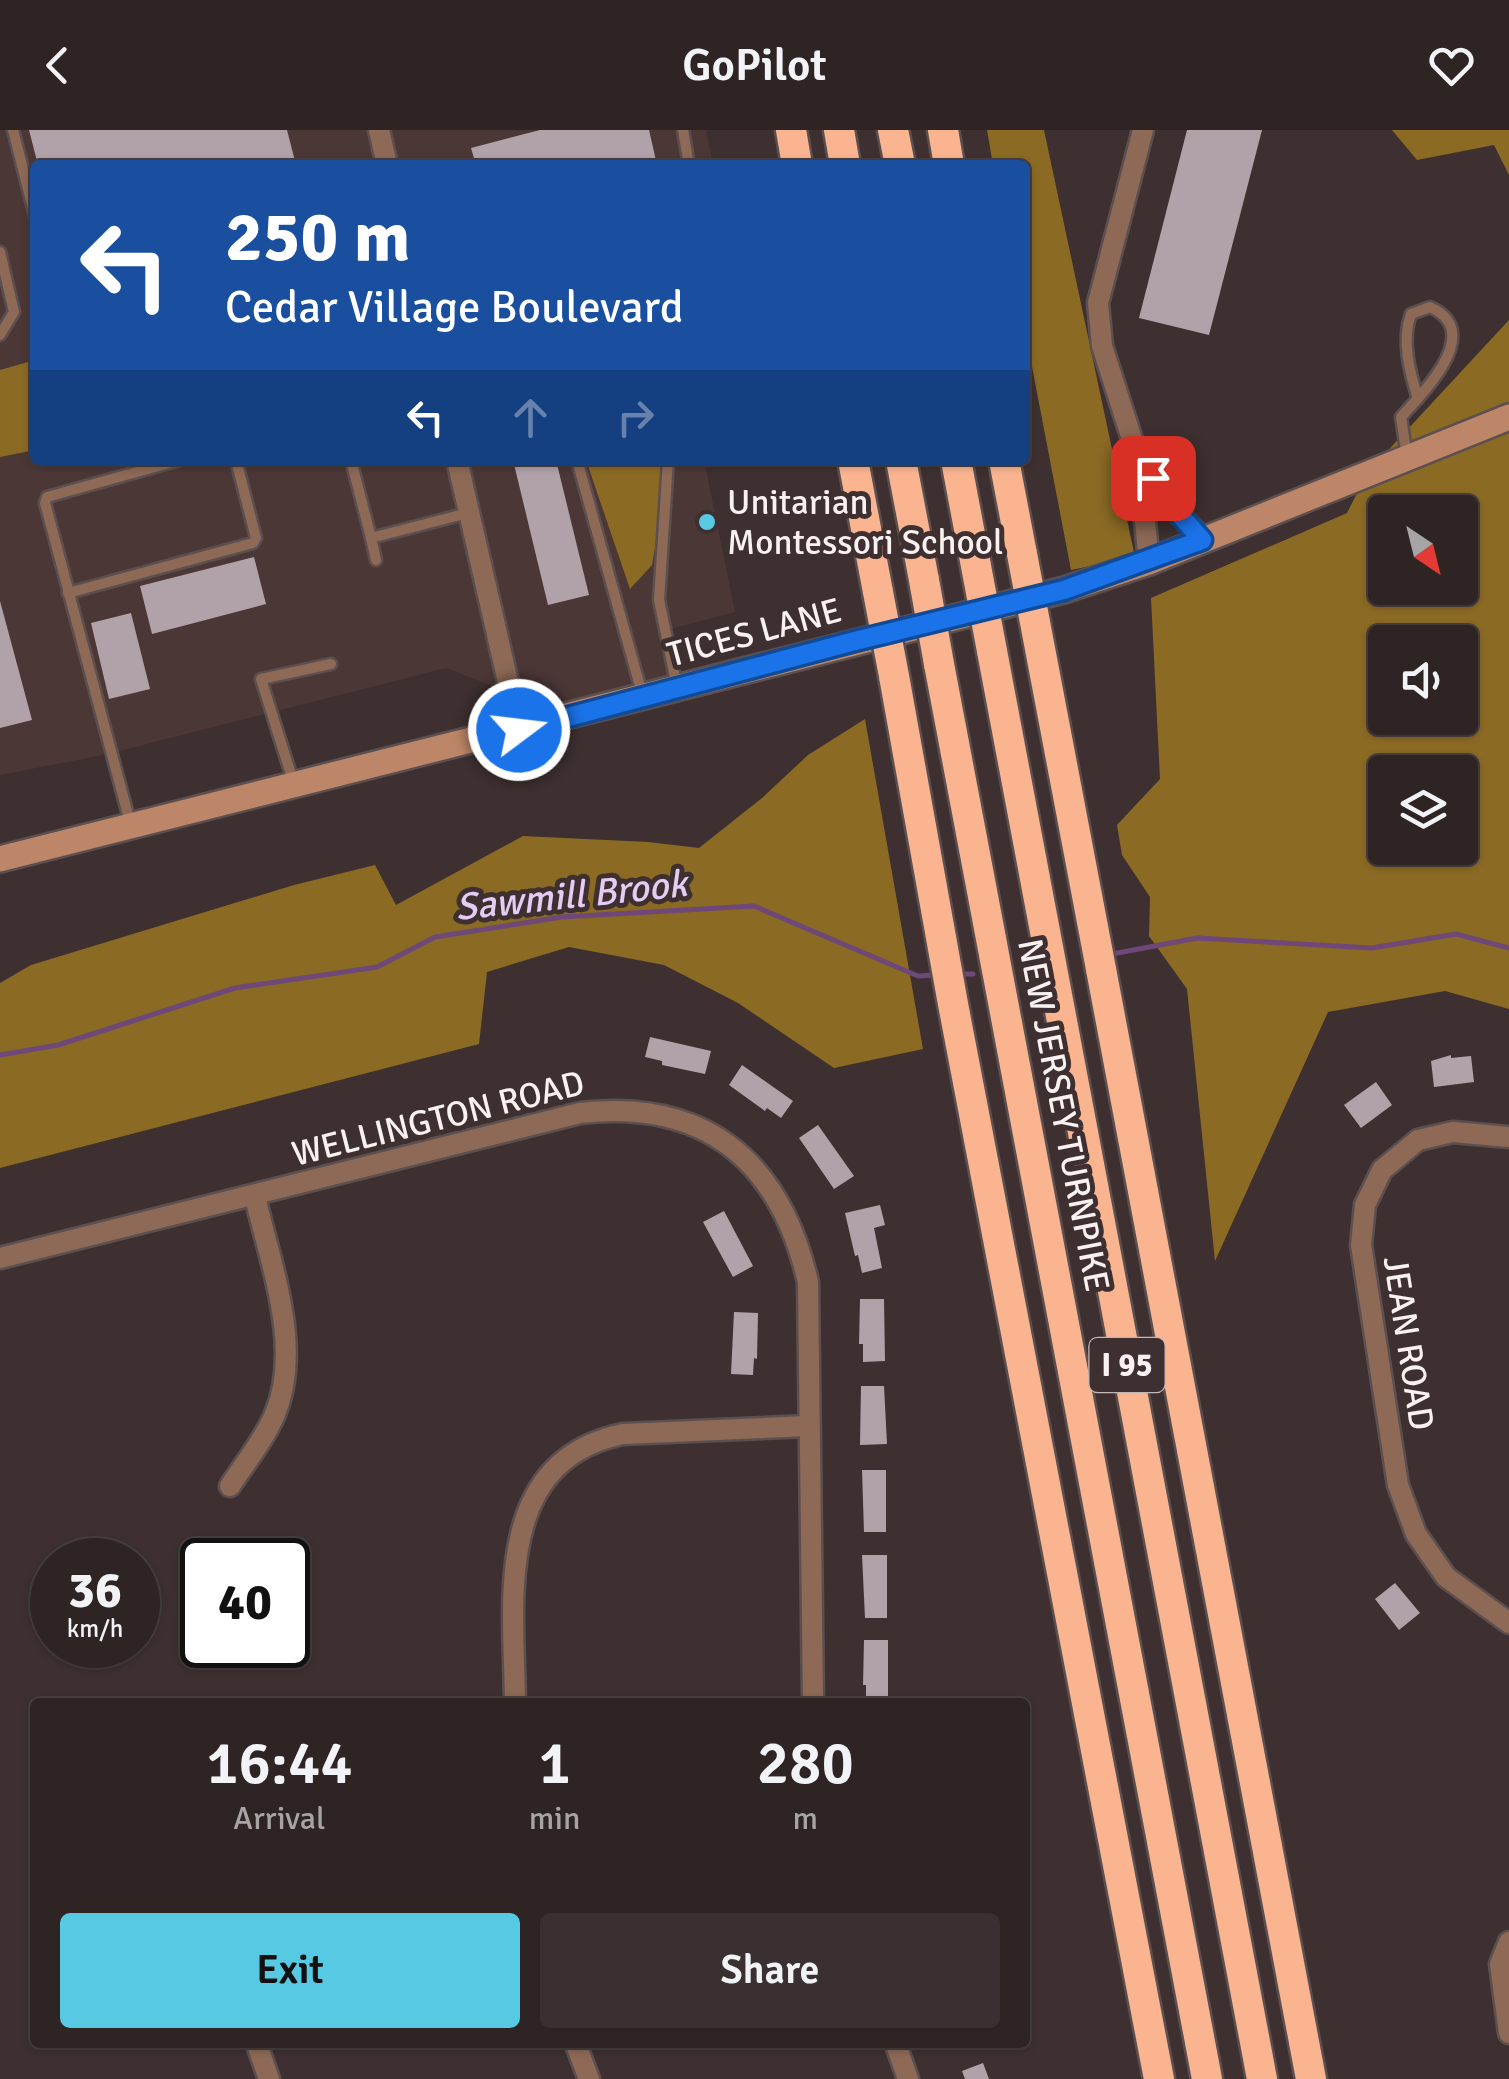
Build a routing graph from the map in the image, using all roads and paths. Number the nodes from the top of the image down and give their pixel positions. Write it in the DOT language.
graph roads {
  1 [pos="13,130"];
  2 [pos="379,130"];
  3 [pos="682,130"];
  4 [pos="790,130"];
  5 [pos="839,130"];
  6 [pos="893,130"];
  7 [pos="943,130"];
  8 [pos="1143,130"];
  9 [pos="386,160"];
  10 [pos="688,160"];
  11 [pos="796,160"];
  12 [pos="845,160"];
  13 [pos="899,160"];
  14 [pos="948,160"];
  15 [pos="30,196"];
  16 [pos="0,252"];
  17 [pos="0,335"];
  18 [pos="1418,399"];
  19 [pos="1509,417"];
  20 [pos="1407,458"];
  21 [pos="1139,461"];
  22 [pos="162,465"];
  23 [pos="237,465"];
  24 [pos="352,465"];
  25 [pos="458,465"];
  26 [pos="578,465"];
  27 [pos="668,465"];
  28 [pos="854,465"];
  29 [pos="902,465"];
  30 [pos="957,465"];
  31 [pos="1005,465"];
  32 [pos="469,513"];
  33 [pos="371,538"];
  34 [pos="1202,540"];
  35 [pos="376,560"];
  36 [pos="1148,562"];
  37 [pos="68,592"];
  38 [pos="331,664"];
  39 [pos="261,678"];
  40 [pos="248,682"];
  41 [pos="678,688"];
  42 [pos="643,698"];
  43 [pos="519,730"];
  44 [pos="294,785"];
  45 [pos="132,827"];
  46 [pos="0,859"];
  47 [pos="1509,1137"];
  48 [pos="255,1196"];
  49 [pos="0,1258"];
  50 [pos="808,1426"];
  51 [pos="230,1486"];
  52 [pos="1509,1623"];
  53 [pos="514,1698"];
  54 [pos="812,1698"];
  55 [pos="1509,1942"];
  56 [pos="1509,2033"];
  57 [pos="258,2048"];
  58 [pos="577,2048"];
  59 [pos="897,2048"];
  60 [pos="269,2079"];
  61 [pos="589,2079"];
  62 [pos="908,2079"];
  63 [pos="1159,2079"];
  64 [pos="1208,2079"];
  65 [pos="1262,2079"];
  66 [pos="1310,2079"];
  1 -- 15 [label="lane"];
  2 -- 9 [label="street"];
  3 -- 10 [label="lane"];
  4 -- 11 [label="highway"];
  5 -- 12 [label="highway"];
  6 -- 13 [label="highway"];
  7 -- 14 [label="highway"];
  8 -- 21 [label="street"];
  16 -- 17 [label="lane"];
  18 -- 18 [label="lane"];
  18 -- 20 [label="lane"];
  19 -- 20 [label="street, TICES LANE"];
  20 -- 34 [label="street, TICES LANE"];
  21 -- 34 [label="street"];
  21 -- 36 [label="street"];
  22 -- 37 [label="lane"];
  23 -- 37 [label="lane"];
  24 -- 33 [label="lane"];
  25 -- 32 [label="street"];
  26 -- 42 [label="lane"];
  27 -- 41 [label="lane"];
  28 -- 63 [label="highway, bridge"];
  29 -- 64 [label="highway, NEW JERSEY TURNPIKE / I 95, bridge"];
  30 -- 65 [label="highway, NEW JERSEY TURNPIKE / I 95, bridge"];
  31 -- 66 [label="highway, NEW JERSEY TURNPIKE / I 95, bridge"];
  32 -- 33 [label="lane"];
  32 -- 43 [label="street"];
  33 -- 35 [label="lane"];
  34 -- 36 [label="street, TICES LANE"];
  36 -- 41 [label="street, TICES LANE"];
  37 -- 45 [label="lane"];
  38 -- 39 [label="lane"];
  39 -- 40 [label="lane"];
  39 -- 44 [label="lane"];
  41 -- 42 [label="street, TICES LANE"];
  42 -- 43 [label="street, TICES LANE"];
  43 -- 44 [label="street, TICES LANE"];
  44 -- 45 [label="street, TICES LANE"];
  45 -- 46 [label="street, TICES LANE"];
  47 -- 52 [label="street, JEAN ROAD"];
  48 -- 49 [label="street, WELLINGTON ROAD"];
  48 -- 50 [label="street, WELLINGTON ROAD"];
  48 -- 51 [label="street"];
  50 -- 53 [label="street"];
  50 -- 54 [label="street, WELLINGTON ROAD"];
  55 -- 56 [label="street"];
  57 -- 60 [label="street"];
  58 -- 61 [label="street"];
  59 -- 62 [label="street"];
}
